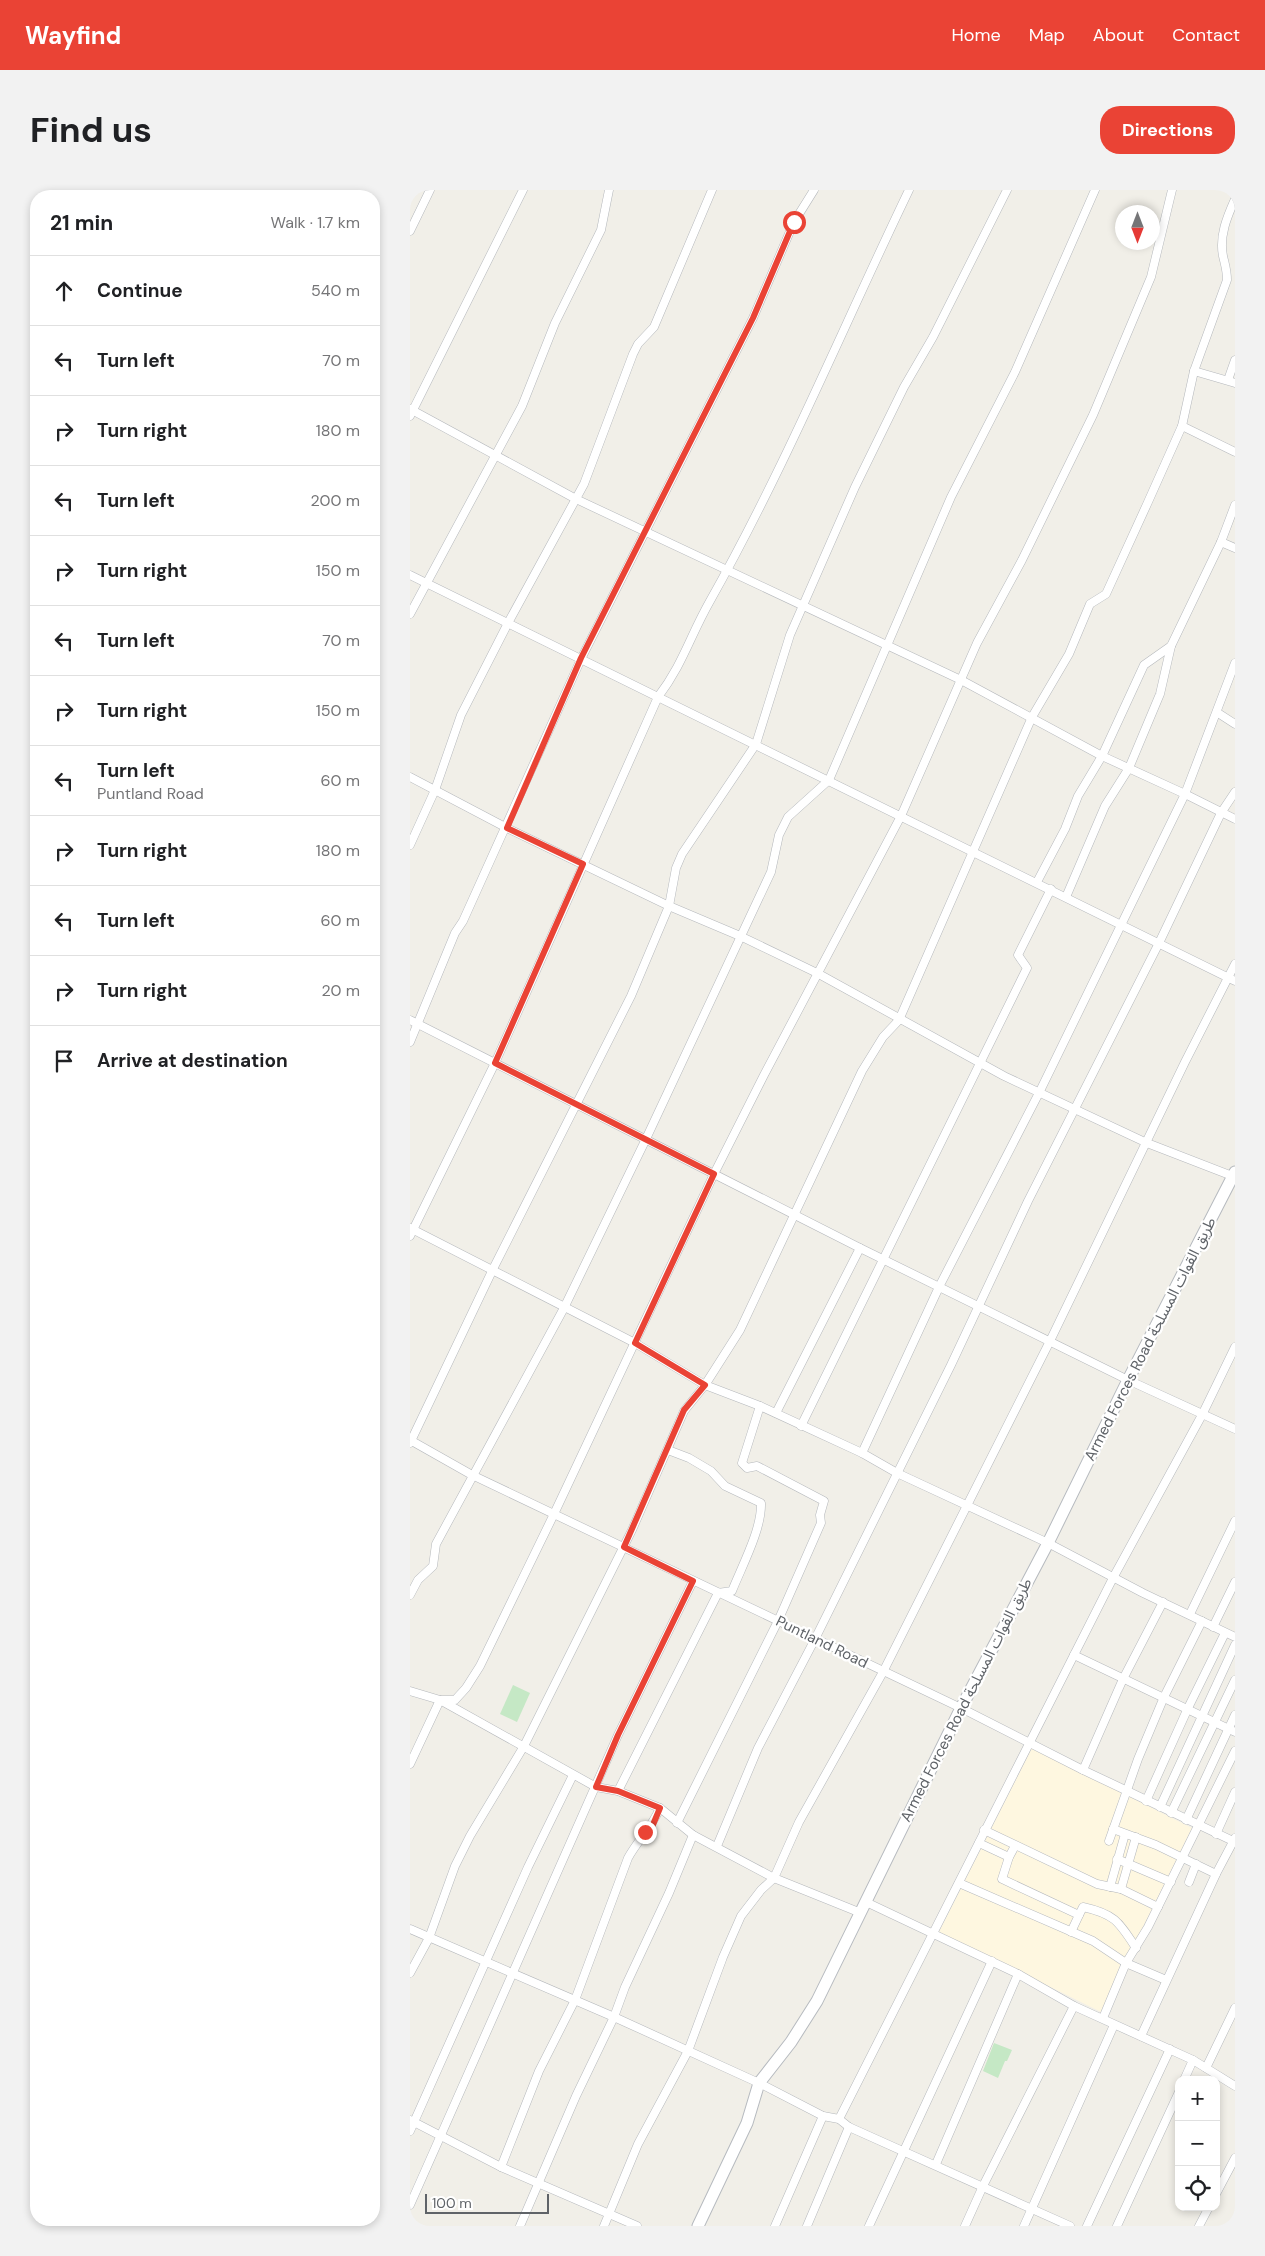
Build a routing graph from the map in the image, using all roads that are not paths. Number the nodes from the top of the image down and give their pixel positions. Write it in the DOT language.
graph roads {
  1 [pos="430,190"];
  2 [pos="523,190"];
  3 [pos="610,190"];
  4 [pos="712,190"];
  5 [pos="814,190"];
  6 [pos="909,190"];
  7 [pos="1007,190"];
  8 [pos="1095,190"];
  9 [pos="1172,190"];
  10 [pos="1235,199"];
  11 [pos="410,230"];
  12 [pos="1235,360"];
  13 [pos="1194,371"];
  14 [pos="1232,381"];
  15 [pos="411,412"];
  16 [pos="1182,426"];
  17 [pos="1235,452"];
  18 [pos="495,456"];
  19 [pos="576,498"];
  20 [pos="1235,505"];
  21 [pos="645,532"];
  22 [pos="1222,542"];
  23 [pos="1235,548"];
  24 [pos="728,569"];
  25 [pos="410,575"];
  26 [pos="427,583"];
  27 [pos="803,605"];
  28 [pos="410,614"];
  29 [pos="508,623"];
  30 [pos="886,645"];
  31 [pos="1171,646"];
  32 [pos="581,658"];
  33 [pos="1235,663"];
  34 [pos="961,680"];
  35 [pos="658,697"];
  36 [pos="1218,713"];
  37 [pos="1032,717"];
  38 [pos="1235,724"];
  39 [pos="756,744"];
  40 [pos="1102,756"];
  41 [pos="1129,768"];
  42 [pos="410,777"];
  43 [pos="829,780"];
  44 [pos="435,790"];
  45 [pos="1235,792"];
  46 [pos="1185,794"];
  47 [pos="1221,813"];
  48 [pos="901,816"];
  49 [pos="1235,820"];
  50 [pos="507,828"];
  51 [pos="410,845"];
  52 [pos="974,852"];
  53 [pos="583,864"];
  54 [pos="1037,882"];
  55 [pos="1051,889"];
  56 [pos="1066,897"];
  57 [pos="669,906"];
  58 [pos="1121,923"];
  59 [pos="740,936"];
  60 [pos="1159,943"];
  61 [pos="1235,964"];
  62 [pos="817,974"];
  63 [pos="1232,979"];
  64 [pos="410,1020"];
  65 [pos="899,1020"];
  66 [pos="418,1025"];
  67 [pos="410,1042"];
  68 [pos="495,1063"];
  69 [pos="978,1063"];
  70 [pos="1040,1091"];
  71 [pos="575,1104"];
  72 [pos="1074,1110"];
  73 [pos="645,1140"];
  74 [pos="1147,1143"];
  75 [pos="714,1174"];
  76 [pos="1234,1175"];
  77 [pos="793,1214"];
  78 [pos="411,1231"];
  79 [pos="860,1248"];
  80 [pos="884,1259"];
  81 [pos="493,1269"];
  82 [pos="940,1285"];
  83 [pos="980,1307"];
  84 [pos="564,1308"];
  85 [pos="1050,1341"];
  86 [pos="635,1343"];
  87 [pos="1235,1347"];
  88 [pos="1128,1380"];
  89 [pos="705,1385"];
  90 [pos="760,1406"];
  91 [pos="776,1413"];
  92 [pos="1202,1415"];
  93 [pos="801,1426"];
  94 [pos="1235,1429"];
  95 [pos="410,1441"];
  96 [pos="668,1450"];
  97 [pos="862,1453"];
  98 [pos="897,1473"];
  99 [pos="472,1475"];
  100 [pos="966,1506"];
  101 [pos="554,1514"];
  102 [pos="1235,1521"];
  103 [pos="1048,1543"];
  104 [pos="624,1547"];
  105 [pos="1113,1578"];
  106 [pos="693,1581"];
  107 [pos="1235,1582"];
  108 [pos="718,1593"];
  109 [pos="410,1595"];
  110 [pos="1162,1602"];
  111 [pos="1190,1614"];
  112 [pos="778,1621"];
  113 [pos="1202,1621"];
  114 [pos="1213,1627"];
  115 [pos="1226,1633"];
  116 [pos="1235,1637"];
  117 [pos="815,1639"];
  118 [pos="1235,1645"];
  119 [pos="1074,1655"];
  120 [pos="883,1672"];
  121 [pos="1123,1679"];
  122 [pos="1235,1680"];
  123 [pos="410,1691"];
  124 [pos="1164,1698"];
  125 [pos="440,1700"];
  126 [pos="960,1708"];
  127 [pos="1188,1708"];
  128 [pos="1235,1714"];
  129 [pos="1201,1716"];
  130 [pos="1214,1722"];
  131 [pos="1232,1730"];
  132 [pos="1029,1742"];
  133 [pos="524,1746"];
  134 [pos="1235,1751"];
  135 [pos="410,1764"];
  136 [pos="1083,1770"];
  137 [pos="573,1775"];
  138 [pos="596,1787"];
  139 [pos="618,1791"];
  140 [pos="1127,1791"];
  141 [pos="1235,1792"];
  142 [pos="1146,1801"];
  143 [pos="1160,1807"];
  144 [pos="660,1808"];
  145 [pos="1171,1813"];
  146 [pos="1186,1820"];
  147 [pos="677,1823"];
  148 [pos="1199,1826"];
  149 [pos="984,1830"];
  150 [pos="1113,1830"];
  151 [pos="1125,1834"];
  152 [pos="1216,1834"];
  153 [pos="693,1835"];
  154 [pos="1136,1837"];
  155 [pos="1109,1841"];
  156 [pos="1234,1841"];
  157 [pos="980,1843"];
  158 [pos="717,1846"];
  159 [pos="1015,1846"];
  160 [pos="1009,1857"];
  161 [pos="1183,1857"];
  162 [pos="1117,1859"];
  163 [pos="1129,1864"];
  164 [pos="1196,1864"];
  165 [pos="1216,1874"];
  166 [pos="774,1878"];
  167 [pos="1171,1882"];
  168 [pos="1189,1882"];
  169 [pos="959,1883"];
  170 [pos="1110,1887"];
  171 [pos="1121,1889"];
  172 [pos="866,1902"];
  173 [pos="1158,1907"];
  174 [pos="861,1913"];
  175 [pos="1079,1915"];
  176 [pos="410,1929"];
  177 [pos="1071,1932"];
  178 [pos="934,1934"];
  179 [pos="429,1938"];
  180 [pos="1136,1948"];
  181 [pos="992,1961"];
  182 [pos="487,1962"];
  183 [pos="1126,1964"];
  184 [pos="513,1972"];
  185 [pos="410,1973"];
  186 [pos="1018,1974"];
  187 [pos="1166,1980"];
  188 [pos="575,2000"];
  189 [pos="1074,2006"];
  190 [pos="1235,2008"];
  191 [pos="614,2017"];
  192 [pos="1102,2018"];
  193 [pos="1114,2025"];
  194 [pos="1141,2036"];
  195 [pos="1170,2049"];
  196 [pos="688,2051"];
  197 [pos="1193,2060"];
  198 [pos="1206,2068"];
  199 [pos="1186,2076"];
  200 [pos="759,2083"];
  201 [pos="1235,2086"];
  202 [pos="1175,2101"];
  203 [pos="823,2116"];
  204 [pos="839,2119"];
  205 [pos="412,2121"];
  206 [pos="849,2127"];
  207 [pos="410,2131"];
  208 [pos="439,2137"];
  209 [pos="903,2152"];
  210 [pos="1235,2158"];
  211 [pos="936,2164"];
  212 [pos="501,2167"];
  213 [pos="540,2184"];
  214 [pos="982,2186"];
  215 [pos="1220,2186"];
  216 [pos="410,2206"];
  217 [pos="1032,2209"];
  218 [pos="1207,2211"];
  219 [pos="610,2214"];
  220 [pos="520,2226"];
  221 [pos="604,2226"];
  222 [pos="637,2226"];
  223 [pos="698,2226"];
  224 [pos="776,2226"];
  225 [pos="807,2226"];
  226 [pos="869,2226"];
  227 [pos="965,2226"];
  228 [pos="1024,2226"];
  229 [pos="1070,2226"];
  230 [pos="1086,2226"];
  231 [pos="1116,2226"];
  232 [pos="1199,2226"];
  1 -- 11 [label="street"];
  2 -- 15 [label="street"];
  3 -- 18 [label="street"];
  4 -- 19 [label="street"];
  5 -- 21 [label="street"];
  6 -- 24 [label="street"];
  7 -- 27 [label="street"];
  8 -- 30 [label="street"];
  9 -- 34 [label="street"];
  10 -- 13 [label="street"];
  12 -- 14 [label="street"];
  13 -- 14 [label="street"];
  13 -- 16 [label="street"];
  15 -- 18 [label="street"];
  16 -- 17 [label="street"];
  16 -- 37 [label="street"];
  18 -- 19 [label="street"];
  18 -- 26 [label="street"];
  19 -- 21 [label="street"];
  19 -- 29 [label="street"];
  20 -- 22 [label="street"];
  21 -- 24 [label="street"];
  21 -- 32 [label="street"];
  22 -- 23 [label="street"];
  22 -- 31 [label="street"];
  24 -- 27 [label="street"];
  24 -- 35 [label="street"];
  25 -- 26 [label="street"];
  26 -- 28 [label="street"];
  26 -- 29 [label="street"];
  27 -- 30 [label="street"];
  27 -- 39 [label="street"];
  29 -- 32 [label="street"];
  29 -- 44 [label="street"];
  30 -- 34 [label="street"];
  30 -- 43 [label="street"];
  31 -- 40 [label="street"];
  31 -- 41 [label="street"];
  32 -- 35 [label="street"];
  32 -- 50 [label="street"];
  33 -- 36 [label="street"];
  34 -- 37 [label="street"];
  34 -- 48 [label="street"];
  35 -- 39 [label="street"];
  35 -- 53 [label="street"];
  36 -- 38 [label="street"];
  36 -- 46 [label="street"];
  37 -- 40 [label="street"];
  37 -- 52 [label="street"];
  39 -- 43 [label="street"];
  39 -- 57 [label="street"];
  40 -- 41 [label="street"];
  40 -- 54 [label="street"];
  41 -- 46 [label="street"];
  41 -- 56 [label="street"];
  42 -- 44 [label="street"];
  43 -- 48 [label="street"];
  43 -- 59 [label="street"];
  44 -- 50 [label="street"];
  44 -- 51 [label="street"];
  45 -- 47 [label="street"];
  46 -- 47 [label="street"];
  46 -- 58 [label="street"];
  47 -- 49 [label="street"];
  47 -- 60 [label="street"];
  48 -- 52 [label="street"];
  48 -- 62 [label="street"];
  50 -- 53 [label="street"];
  50 -- 66 [label="street"];
  52 -- 54 [label="street"];
  52 -- 65 [label="street"];
  53 -- 57 [label="street"];
  53 -- 68 [label="street"];
  54 -- 55 [label="street"];
  55 -- 56 [label="street"];
  55 -- 69 [label="street"];
  56 -- 58 [label="street"];
  57 -- 59 [label="street"];
  57 -- 71 [label="street"];
  58 -- 60 [label="street"];
  58 -- 70 [label="street"];
  59 -- 62 [label="street"];
  59 -- 73 [label="street"];
  60 -- 63 [label="street"];
  60 -- 72 [label="street"];
  61 -- 63 [label="street"];
  62 -- 65 [label="street"];
  62 -- 75 [label="street"];
  63 -- 74 [label="street"];
  64 -- 66 [label="street"];
  65 -- 69 [label="street"];
  65 -- 77 [label="street"];
  66 -- 67 [label="street"];
  66 -- 68 [label="street"];
  68 -- 71 [label="street"];
  68 -- 78 [label="street"];
  69 -- 70 [label="street"];
  69 -- 80 [label="street"];
  70 -- 72 [label="street"];
  70 -- 82 [label="street"];
  71 -- 73 [label="street"];
  71 -- 81 [label="street"];
  72 -- 74 [label="street"];
  72 -- 83 [label="street"];
  73 -- 75 [label="street"];
  73 -- 84 [label="street"];
  74 -- 76 [label="street"];
  74 -- 85 [label="street"];
  75 -- 77 [label="street"];
  75 -- 86 [label="street"];
  76 -- 88 [label="street, Armed Forces Road طريق القوات المسلحة"];
  77 -- 79 [label="street"];
  77 -- 89 [label="street"];
  78 -- 81 [label="street"];
  79 -- 80 [label="street"];
  79 -- 91 [label="street"];
  80 -- 82 [label="street"];
  80 -- 93 [label="street"];
  81 -- 84 [label="street"];
  81 -- 95 [label="street"];
  82 -- 83 [label="street"];
  82 -- 97 [label="street"];
  83 -- 85 [label="street"];
  83 -- 98 [label="street"];
  84 -- 86 [label="street"];
  84 -- 99 [label="street"];
  85 -- 88 [label="street"];
  85 -- 100 [label="street"];
  86 -- 89 [label="street"];
  86 -- 101 [label="street"];
  87 -- 92 [label="street"];
  88 -- 92 [label="street"];
  88 -- 103 [label="street, Armed Forces Road طريق القوات المسلحة"];
  89 -- 90 [label="street"];
  89 -- 96 [label="street"];
  90 -- 91 [label="street"];
  90 -- 112 [label="street"];
  91 -- 93 [label="street"];
  92 -- 94 [label="street"];
  92 -- 105 [label="street"];
  93 -- 97 [label="street"];
  95 -- 99 [label="street, Puntland Road"];
  96 -- 104 [label="street"];
  96 -- 108 [label="street"];
  97 -- 98 [label="street"];
  98 -- 100 [label="street"];
  98 -- 117 [label="street"];
  99 -- 101 [label="street, Puntland Road"];
  99 -- 109 [label="street"];
  100 -- 103 [label="street"];
  100 -- 120 [label="street"];
  101 -- 104 [label="street, Puntland Road"];
  101 -- 125 [label="street"];
  102 -- 111 [label="street"];
  103 -- 105 [label="street"];
  103 -- 126 [label="street, Armed Forces Road طريق القوات المسلحة"];
  104 -- 106 [label="street, Puntland Road"];
  104 -- 133 [label="street"];
  105 -- 110 [label="street"];
  105 -- 119 [label="street"];
  106 -- 108 [label="street, Puntland Road"];
  106 -- 138 [label="street"];
  107 -- 114 [label="street"];
  108 -- 112 [label="street, Puntland Road"];
  108 -- 139 [label="street"];
  110 -- 111 [label="street"];
  110 -- 121 [label="street"];
  111 -- 113 [label="street"];
  112 -- 117 [label="street, Puntland Road"];
  112 -- 147 [label="street"];
  113 -- 114 [label="street"];
  113 -- 124 [label="street"];
  114 -- 115 [label="street"];
  115 -- 116 [label="street"];
  115 -- 127 [label="street"];
  117 -- 120 [label="street, Puntland Road"];
  117 -- 158 [label="street"];
  118 -- 129 [label="street"];
  119 -- 121 [label="street"];
  119 -- 132 [label="street"];
  120 -- 126 [label="street, Puntland Road"];
  120 -- 166 [label="street"];
  121 -- 124 [label="street"];
  121 -- 136 [label="street"];
  122 -- 130 [label="street"];
  123 -- 125 [label="street"];
  124 -- 127 [label="street"];
  124 -- 140 [label="street"];
  125 -- 133 [label="street"];
  125 -- 135 [label="street"];
  126 -- 132 [label="street, Puntland Road"];
  126 -- 172 [label="street, Armed Forces Road طريق القوات المسلحة"];
  127 -- 129 [label="street"];
  127 -- 142 [label="street"];
  128 -- 131 [label="street"];
  129 -- 130 [label="street"];
  129 -- 143 [label="street"];
  130 -- 131 [label="street"];
  130 -- 145 [label="street"];
  131 -- 146 [label="street"];
  132 -- 136 [label="street, Puntland Road"];
  132 -- 149 [label="street"];
  133 -- 137 [label="street"];
  133 -- 179 [label="street"];
  134 -- 148 [label="street"];
  136 -- 140 [label="street, Puntland Road"];
  137 -- 138 [label="street"];
  137 -- 182 [label="street"];
  138 -- 139 [label="street"];
  138 -- 184 [label="street"];
  139 -- 144 [label="street"];
  140 -- 142 [label="street, Puntland Road"];
  140 -- 150 [label="street"];
  141 -- 152 [label="street"];
  142 -- 143 [label="street, Puntland Road"];
  143 -- 145 [label="street, Puntland Road"];
  144 -- 147 [label="street"];
  144 -- 188 [label="street"];
  145 -- 146 [label="street, Puntland Road"];
  146 -- 148 [label="street, Puntland Road"];
  147 -- 153 [label="street"];
  148 -- 152 [label="street, Puntland Road"];
  148 -- 161 [label="street"];
  149 -- 157 [label="street"];
  149 -- 159 [label="street"];
  150 -- 151 [label="street"];
  150 -- 155 [label="street"];
  151 -- 154 [label="street"];
  151 -- 162 [label="street"];
  152 -- 156 [label="street, Puntland Road"];
  153 -- 158 [label="street"];
  153 -- 191 [label="street"];
  154 -- 161 [label="street"];
  154 -- 163 [label="street"];
  156 -- 165 [label="street"];
  157 -- 160 [label="street"];
  157 -- 169 [label="street"];
  158 -- 166 [label="street"];
  159 -- 160 [label="street"];
  159 -- 170 [label="street"];
  160 -- 175 [label="street"];
  161 -- 164 [label="street"];
  161 -- 167 [label="street"];
  162 -- 163 [label="street"];
  162 -- 170 [label="street"];
  163 -- 167 [label="street"];
  163 -- 171 [label="street"];
  164 -- 165 [label="street"];
  164 -- 168 [label="street"];
  165 -- 187 [label="street"];
  166 -- 174 [label="street"];
  166 -- 196 [label="street"];
  167 -- 173 [label="street"];
  169 -- 177 [label="street"];
  169 -- 178 [label="street"];
  170 -- 171 [label="street"];
  171 -- 173 [label="street"];
  172 -- 174 [label="street, Armed Forces Road طريق القوات المسلحة"];
  172 -- 178 [label="street"];
  173 -- 180 [label="street"];
  174 -- 200 [label="street, Armed Forces Road طريق القوات المسلحة"];
  175 -- 177 [label="street"];
  175 -- 180 [label="street"];
  176 -- 179 [label="street"];
  177 -- 183 [label="street"];
  178 -- 181 [label="street"];
  178 -- 204 [label="street"];
  179 -- 182 [label="street"];
  179 -- 185 [label="street"];
  180 -- 183 [label="street"];
  181 -- 186 [label="street"];
  181 -- 209 [label="street"];
  182 -- 184 [label="street"];
  182 -- 205 [label="street"];
  183 -- 187 [label="street"];
  183 -- 192 [label="street"];
  184 -- 188 [label="street"];
  184 -- 208 [label="street"];
  186 -- 189 [label="street"];
  186 -- 211 [label="street"];
  187 -- 194 [label="street"];
  188 -- 191 [label="street"];
  188 -- 212 [label="street"];
  189 -- 192 [label="street"];
  189 -- 214 [label="street"];
  190 -- 198 [label="street"];
  191 -- 196 [label="street"];
  191 -- 213 [label="street"];
  192 -- 193 [label="street"];
  193 -- 194 [label="street"];
  193 -- 217 [label="street"];
  194 -- 195 [label="street"];
  195 -- 197 [label="street"];
  195 -- 230 [label="street"];
  196 -- 200 [label="street"];
  196 -- 219 [label="street"];
  197 -- 198 [label="street"];
  197 -- 199 [label="street"];
  198 -- 201 [label="street"];
  200 -- 203 [label="street"];
  200 -- 223 [label="street, Armed Forces Road طريق القوات المسلحة"];
  202 -- 231 [label="street"];
  203 -- 204 [label="street"];
  203 -- 224 [label="street"];
  204 -- 206 [label="street"];
  205 -- 207 [label="street"];
  205 -- 208 [label="street"];
  206 -- 209 [label="street"];
  206 -- 225 [label="street"];
  208 -- 212 [label="street"];
  208 -- 216 [label="street"];
  209 -- 211 [label="street"];
  209 -- 226 [label="street"];
  210 -- 215 [label="street"];
  211 -- 214 [label="street"];
  212 -- 213 [label="street"];
  213 -- 219 [label="street"];
  213 -- 220 [label="street"];
  214 -- 217 [label="street"];
  214 -- 227 [label="street"];
  217 -- 228 [label="street"];
  217 -- 229 [label="street"];
  218 -- 232 [label="street"];
  219 -- 221 [label="street"];
  219 -- 222 [label="street"];
}
